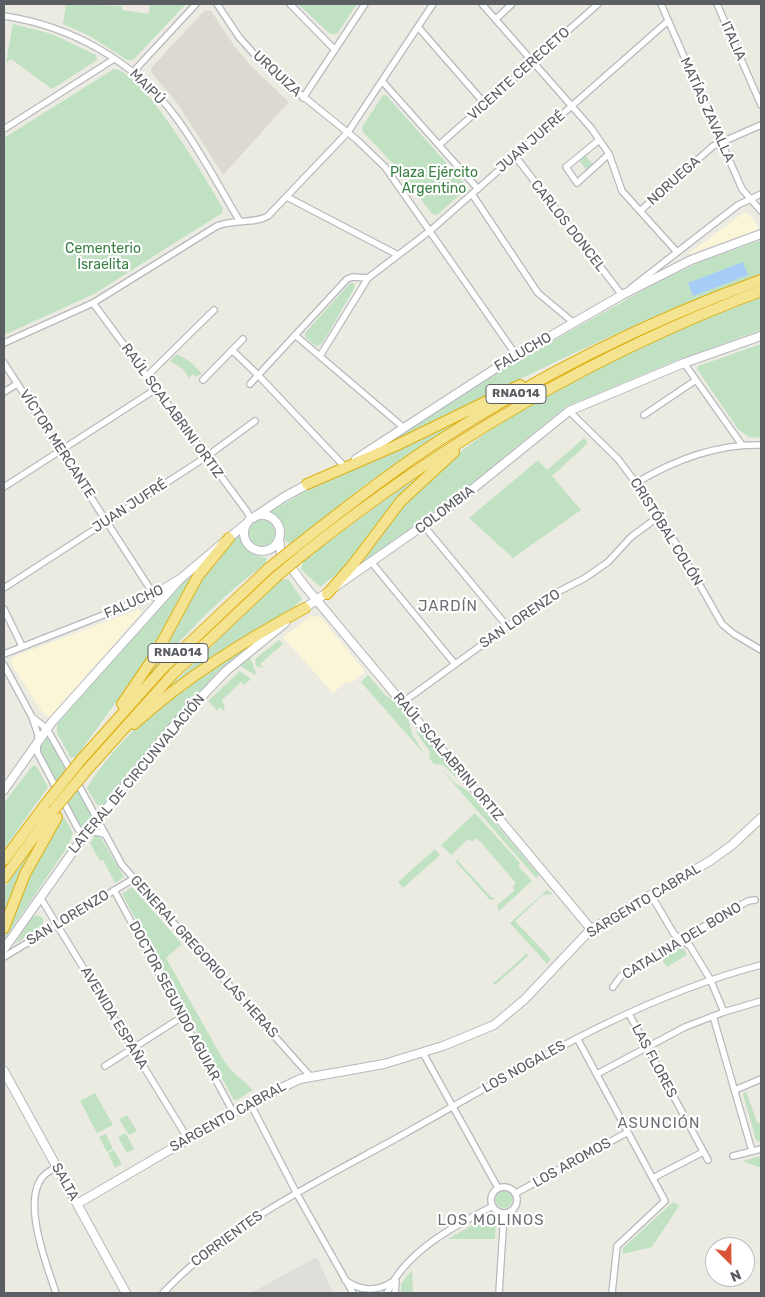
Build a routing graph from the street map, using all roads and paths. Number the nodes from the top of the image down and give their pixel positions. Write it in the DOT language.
graph roads {
  1 [pos="196,4"];
  2 [pos="217,4"];
  3 [pos="290,4"];
  4 [pos="365,4"];
  5 [pos="433,4"];
  6 [pos="482,4"];
  7 [pos="512,4"];
  8 [pos="598,4"];
  9 [pos="661,4"];
  10 [pos="717,4"];
  11 [pos="4,16"];
  12 [pos="496,19"];
  13 [pos="668,21"];
  14 [pos="418,27"];
  15 [pos="335,50"];
  16 [pos="114,59"];
  17 [pos="533,62"];
  18 [pos="133,72"];
  19 [pos="382,81"];
  20 [pos="303,98"];
  21 [pos="486,104"];
  22 [pos="761,105"];
  23 [pos="572,106"];
  24 [pos="761,125"];
  25 [pos="4,129"];
  26 [pos="348,132"];
  27 [pos="599,140"];
  28 [pos="722,142"];
  29 [pos="439,145"];
  30 [pos="609,154"];
  31 [pos="515,156"];
  32 [pos="478,189"];
  33 [pos="472,194"];
  34 [pos="761,194"];
  35 [pos="287,197"];
  36 [pos="751,200"];
  37 [pos="640,211"];
  38 [pos="761,211"];
  39 [pos="239,220"];
  40 [pos="430,230"];
  41 [pos="761,234"];
  42 [pos="677,252"];
  43 [pos="398,255"];
  44 [pos="368,278"];
  45 [pos="761,280"];
  46 [pos="761,291"];
  47 [pos="622,295"];
  48 [pos="93,303"];
  49 [pos="214,310"];
  50 [pos="574,323"];
  51 [pos="295,335"];
  52 [pos="761,336"];
  53 [pos="626,337"];
  54 [pos="243,339"];
  55 [pos="4,343"];
  56 [pos="232,350"];
  57 [pos="516,355"];
  58 [pos="320,356"];
  59 [pos="4,363"];
  60 [pos="684,363"];
  61 [pos="258,375"];
  62 [pos="147,376"];
  63 [pos="203,380"];
  64 [pos="696,380"];
  65 [pos="18,384"];
  66 [pos="250,384"];
  67 [pos="156,389"];
  68 [pos="4,392"];
  69 [pos="569,412"];
  70 [pos="644,415"];
  71 [pos="495,419"];
  72 [pos="256,421"];
  73 [pos="404,428"];
  74 [pos="742,445"];
  75 [pos="761,445"];
  76 [pos="61,451"];
  77 [pos="206,457"];
  78 [pos="344,466"];
  79 [pos="636,482"];
  80 [pos="307,484"];
  81 [pos="4,487"];
  82 [pos="658,517"];
  83 [pos="250,520"];
  84 [pos="106,521"];
  85 [pos="424,526"];
  86 [pos="229,538"];
  87 [pos="279,539"];
  88 [pos="264,551"];
  89 [pos="372,563"];
  90 [pos="304,585"];
  91 [pos="4,588"];
  92 [pos="326,594"];
  93 [pos="156,598"];
  94 [pos="316,600"];
  95 [pos="305,608"];
  96 [pos="4,609"];
  97 [pos="508,626"];
  98 [pos="22,646"];
  99 [pos="761,650"];
  100 [pos="4,654"];
  101 [pos="455,664"];
  102 [pos="4,665"];
  103 [pos="403,702"];
  104 [pos="32,717"];
  105 [pos="48,729"];
  106 [pos="37,744"];
  107 [pos="92,745"];
  108 [pos="105,749"];
  109 [pos="4,790"];
  110 [pos="55,814"];
  111 [pos="761,818"];
  112 [pos="97,820"];
  113 [pos="87,832"];
  114 [pos="103,834"];
  115 [pos="4,860"];
  116 [pos="4,878"];
  117 [pos="133,879"];
  118 [pos="114,890"];
  119 [pos="651,895"];
  120 [pos="40,898"];
  121 [pos="755,900"];
  122 [pos="57,925"];
  123 [pos="4,928"];
  124 [pos="591,929"];
  125 [pos="682,940"];
  126 [pos="4,949"];
  127 [pos="4,957"];
  128 [pos="761,965"];
  129 [pos="710,979"];
  130 [pos="613,987"];
  131 [pos="761,1001"];
  132 [pos="724,1012"];
  133 [pos="629,1014"];
  134 [pos="713,1016"];
  135 [pos="182,1017"];
  136 [pos="577,1038"];
  137 [pos="647,1047"];
  138 [pos="132,1049"];
  139 [pos="423,1053"];
  140 [pos="105,1066"];
  141 [pos="4,1071"];
  142 [pos="597,1074"];
  143 [pos="310,1076"];
  144 [pos="761,1079"];
  145 [pos="735,1090"];
  146 [pos="250,1103"];
  147 [pos="452,1107"];
  148 [pos="233,1112"];
  149 [pos="628,1132"];
  150 [pos="188,1139"];
  151 [pos="761,1149"];
  152 [pos="703,1152"];
  153 [pos="752,1152"];
  154 [pos="733,1156"];
  155 [pos="708,1160"];
  156 [pos="56,1167"];
  157 [pos="653,1178"];
  158 [pos="498,1188"];
  159 [pos="516,1193"];
  160 [pos="297,1194"];
  161 [pos="76,1204"];
  162 [pos="493,1206"];
  163 [pos="504,1213"];
  164 [pos="343,1278"];
  165 [pos="397,1278"];
  166 [pos="56,1293"];
  167 [pos="126,1293"];
  168 [pos="163,1293"];
  169 [pos="353,1293"];
  170 [pos="388,1293"];
  171 [pos="396,1293"];
  172 [pos="499,1293"];
  173 [pos="612,1293"];
  1 -- 18 [label="street"];
  2 -- 20 [label="street, URQUIZA"];
  3 -- 15 [label="street"];
  4 -- 15 [label="street"];
  5 -- 14 [label="street"];
  6 -- 12 [label="street"];
  7 -- 12 [label="street"];
  8 -- 17 [label="street, VICENTE CERECETO"];
  9 -- 13 [label="street, MATÍAS ZAVALLA"];
  10 -- 22 [label="street, ITALIA"];
  11 -- 16 [label="street, MAIPÚ"];
  12 -- 17 [label="street"];
  13 -- 23 [label="street, JUAN JUFRÉ"];
  13 -- 28 [label="street, MATÍAS ZAVALLA"];
  14 -- 19 [label="street"];
  14 -- 21 [label="street"];
  15 -- 20 [label="street"];
  16 -- 18 [label="street, MAIPÚ"];
  16 -- 25 [label="street"];
  17 -- 21 [label="street, VICENTE CERECETO"];
  17 -- 23 [label="street"];
  18 -- 39 [label="street, MAIPÚ"];
  19 -- 26 [label="street"];
  19 -- 29 [label="street"];
  20 -- 26 [label="street, URQUIZA"];
  21 -- 29 [label="street, VICENTE CERECETO"];
  23 -- 27 [label="street"];
  23 -- 31 [label="street, JUAN JUFRÉ"];
  24 -- 28 [label="street, NORUEGA"];
  26 -- 35 [label="street"];
  26 -- 40 [label="street, URQUIZA"];
  27 -- 30 [label="street"];
  27 -- 30 [label="street"];
  28 -- 36 [label="street, MATÍAS ZAVALLA"];
  28 -- 37 [label="street, NORUEGA"];
  29 -- 32 [label="street"];
  30 -- 37 [label="street"];
  31 -- 32 [label="street, JUAN JUFRÉ"];
  31 -- 47 [label="street, CARLOS DONCEL"];
  32 -- 33 [label="street, JUAN JUFRÉ"];
  33 -- 40 [label="street, JUAN JUFRÉ"];
  33 -- 50 [label="street"];
  34 -- 36 [label="street, FALUCHO"];
  35 -- 39 [label="street"];
  35 -- 43 [label="street"];
  36 -- 38 [label="street, MATÍAS ZAVALLA"];
  36 -- 42 [label="street, FALUCHO"];
  37 -- 42 [label="street"];
  39 -- 48 [label="street"];
  40 -- 43 [label="street, JUAN JUFRÉ"];
  40 -- 57 [label="street, URQUIZA"];
  41 -- 47 [label="street"];
  42 -- 47 [label="street, FALUCHO"];
  43 -- 44 [label="street, JUAN JUFRÉ"];
  44 -- 51 [label="street, JUAN JUFRÉ"];
  44 -- 58 [label="street, JUAN JUFRÉ"];
  45 -- 53 [label="highway, RNA014"];
  46 -- 71 [label="highway, RNA014"];
  47 -- 50 [label="street, FALUCHO"];
  48 -- 55 [label="street"];
  48 -- 62 [label="street, RAÚL SCALABRINI ORTIZ"];
  49 -- 62 [label="street"];
  50 -- 57 [label="street, FALUCHO"];
  51 -- 58 [label="street"];
  51 -- 61 [label="street, JUAN JUFRÉ"];
  52 -- 60 [label="street"];
  53 -- 80 [label="highway"];
  53 -- 107 [label="highway, RNA014, bridge"];
  54 -- 56 [label="street"];
  56 -- 61 [label="street"];
  56 -- 63 [label="street"];
  57 -- 73 [label="street, FALUCHO"];
  58 -- 73 [label="street"];
  59 -- 65 [label="street, VÍCTOR MERCANTE"];
  60 -- 64 [label="street"];
  60 -- 69 [label="street"];
  61 -- 66 [label="street, JUAN JUFRÉ"];
  61 -- 78 [label="street"];
  62 -- 67 [label="street, RAÚL SCALABRINI ORTIZ"];
  64 -- 70 [label="street"];
  64 -- 74 [label="street"];
  65 -- 68 [label="street"];
  65 -- 76 [label="street, VÍCTOR MERCANTE"];
  67 -- 76 [label="street"];
  67 -- 77 [label="street, RAÚL SCALABRINI ORTIZ"];
  69 -- 79 [label="street, CRISTÓBAL COLÓN"];
  69 -- 85 [label="street, COLOMBIA"];
  71 -- 92 [label="highway"];
  71 -- 108 [label="highway, RNA014, bridge"];
  72 -- 77 [label="street, JUAN JUFRÉ"];
  73 -- 78 [label="street, FALUCHO"];
  74 -- 75 [label="street"];
  74 -- 79 [label="street"];
  76 -- 81 [label="street"];
  76 -- 84 [label="street, VÍCTOR MERCANTE"];
  77 -- 83 [label="street, RAÚL SCALABRINI ORTIZ"];
  77 -- 84 [label="street, JUAN JUFRÉ"];
  78 -- 80 [label="street, FALUCHO"];
  79 -- 82 [label="street, CRISTÓBAL COLÓN"];
  80 -- 83 [label="street, FALUCHO"];
  82 -- 97 [label="street, SAN LORENZO"];
  82 -- 99 [label="street, CRISTÓBAL COLÓN"];
  83 -- 86 [label="street, FALUCHO"];
  83 -- 87 [label="street"];
  83 -- 88 [label="street"];
  84 -- 91 [label="street, JUAN JUFRÉ"];
  84 -- 93 [label="street, VÍCTOR MERCANTE"];
  85 -- 89 [label="street, COLOMBIA"];
  85 -- 97 [label="street"];
  86 -- 93 [label="street, FALUCHO"];
  86 -- 107 [label="highway"];
  87 -- 88 [label="street"];
  87 -- 90 [label="street, RAÚL SCALABRINI ORTIZ"];
  88 -- 90 [label="street, RAÚL SCALABRINI ORTIZ"];
  89 -- 92 [label="street, COLOMBIA"];
  89 -- 101 [label="street"];
  90 -- 94 [label="street, RAÚL SCALABRINI ORTIZ"];
  92 -- 94 [label="street, COLOMBIA"];
  93 -- 98 [label="street, FALUCHO"];
  93 -- 105 [label="street"];
  94 -- 95 [label="street, LATERAL DE CIRCUNVALACIÓN"];
  94 -- 103 [label="street, RAÚL SCALABRINI ORTIZ"];
  95 -- 108 [label="highway"];
  95 -- 112 [label="street, LATERAL DE CIRCUNVALACIÓN"];
  96 -- 98 [label="street"];
  97 -- 101 [label="street, SAN LORENZO"];
  98 -- 100 [label="street, FALUCHO"];
  101 -- 103 [label="street, SAN LORENZO"];
  102 -- 104 [label="street, GENERAL GREGORIO LAS HERAS"];
  103 -- 124 [label="street, RAÚL SCALABRINI ORTIZ"];
  104 -- 105 [label="street, GENERAL GREGORIO LAS HERAS"];
  104 -- 106 [label="street, GENERAL GREGORIO LAS HERAS"];
  105 -- 106 [label="street"];
  105 -- 112 [label="street, GENERAL GREGORIO LAS HERAS"];
  106 -- 109 [label="street"];
  106 -- 113 [label="street, GENERAL GREGORIO LAS HERAS"];
  107 -- 115 [label="highway, RNA014, bridge"];
  108 -- 110 [label="highway, RNA014, bridge"];
  110 -- 116 [label="highway, RNA014"];
  110 -- 123 [label="highway"];
  111 -- 119 [label="street, SARGENTO CABRAL"];
  112 -- 113 [label="street, LATERAL DE CIRCUNVALACIÓN"];
  112 -- 114 [label="street, GENERAL GREGORIO LAS HERAS"];
  113 -- 114 [label="street"];
  113 -- 120 [label="street, LATERAL DE CIRCUNVALACIÓN"];
  114 -- 117 [label="street, GENERAL GREGORIO LAS HERAS"];
  117 -- 118 [label="street, SAN LORENZO"];
  117 -- 143 [label="street, GENERAL GREGORIO LAS HERAS"];
  118 -- 122 [label="street, SAN LORENZO"];
  118 -- 135 [label="street, DOCTOR SEGUNDO AGUIAR"];
  119 -- 124 [label="street, SARGENTO CABRAL"];
  119 -- 125 [label="street"];
  120 -- 122 [label="street, AVENIDA ESPAÑA"];
  120 -- 126 [label="street, LATERAL DE CIRCUNVALACIÓN"];
  121 -- 125 [label="street, CATALINA DEL BONO"];
  122 -- 127 [label="street, SAN LORENZO"];
  122 -- 138 [label="street, AVENIDA ESPAÑA"];
  124 -- 139 [label="street, SARGENTO CABRAL"];
  125 -- 129 [label="street"];
  125 -- 130 [label="street, CATALINA DEL BONO"];
  128 -- 129 [label="street, LOS NOGALES"];
  129 -- 132 [label="street"];
  129 -- 133 [label="street, LOS NOGALES"];
  131 -- 132 [label="street"];
  132 -- 134 [label="street"];
  133 -- 136 [label="street, LOS NOGALES"];
  133 -- 137 [label="street, LAS FLORES"];
  134 -- 137 [label="street"];
  134 -- 145 [label="street"];
  135 -- 138 [label="street"];
  135 -- 148 [label="street, DOCTOR SEGUNDO AGUIAR"];
  136 -- 142 [label="street"];
  136 -- 147 [label="street, LOS NOGALES"];
  137 -- 142 [label="street"];
  137 -- 152 [label="street, LAS FLORES"];
  138 -- 140 [label="street"];
  138 -- 150 [label="street, AVENIDA ESPAÑA"];
  139 -- 143 [label="street, SARGENTO CABRAL"];
  139 -- 147 [label="street"];
  141 -- 156 [label="street, SALTA"];
  142 -- 149 [label="street"];
  143 -- 146 [label="street, SARGENTO CABRAL"];
  144 -- 145 [label="street"];
  145 -- 153 [label="street"];
  146 -- 148 [label="street, SARGENTO CABRAL"];
  146 -- 160 [label="street"];
  147 -- 158 [label="street"];
  147 -- 160 [label="street, LOS NOGALES"];
  148 -- 150 [label="street, SARGENTO CABRAL"];
  149 -- 157 [label="street"];
  149 -- 159 [label="street, LOS AROMOS"];
  150 -- 161 [label="street, SARGENTO CABRAL"];
  151 -- 153 [label="street"];
  152 -- 155 [label="street, LAS FLORES"];
  152 -- 157 [label="street"];
  153 -- 154 [label="street"];
  156 -- 161 [label="street, SALTA"];
  156 -- 166 [label="street"];
  157 -- 173 [label="street"];
  158 -- 159 [label="street, LOS AROMOS"];
  158 -- 162 [label="street"];
  159 -- 163 [label="street, LOS AROMOS"];
  160 -- 164 [label="street"];
  160 -- 168 [label="street, CORRIENTES"];
  161 -- 167 [label="street, SALTA"];
  162 -- 163 [label="street"];
  162 -- 165 [label="street"];
  163 -- 172 [label="street"];
  164 -- 165 [label="street"];
  164 -- 169 [label="street"];
  165 -- 170 [label="street"];
  165 -- 171 [label="street"];
}
